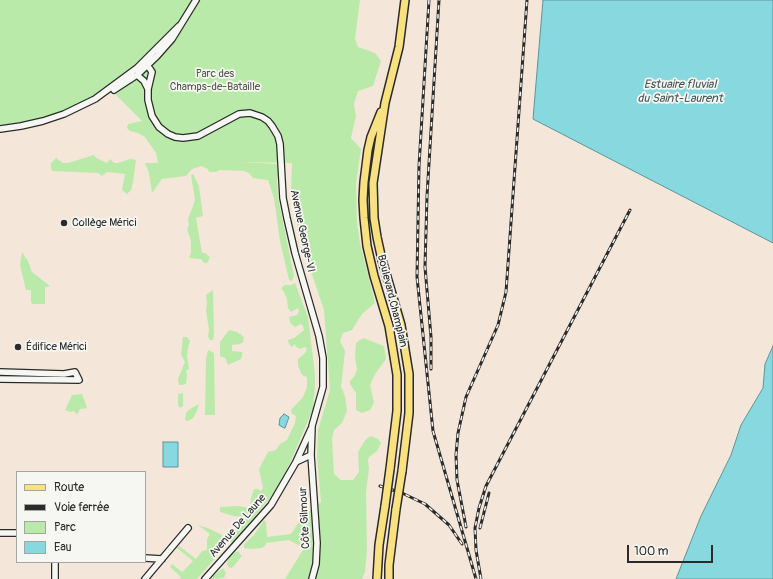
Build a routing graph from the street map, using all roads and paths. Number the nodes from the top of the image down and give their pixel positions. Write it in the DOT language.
graph roads {
  1 [pos="196,0"];
  2 [pos="405,0"];
  3 [pos="146,64"];
  4 [pos="137,75"];
  5 [pos="148,89"];
  6 [pos="104,94"];
  7 [pos="385,103"];
  8 [pos="0,129"];
  9 [pos="0,372"];
  10 [pos="0,379"];
  11 [pos="312,426"];
  12 [pos="311,455"];
  13 [pos="296,462"];
  14 [pos="188,528"];
  15 [pos="0,533"];
  16 [pos="16,533"];
  17 [pos="146,558"];
  18 [pos="162,559"];
  19 [pos="55,563"];
  20 [pos="54,579"];
  21 [pos="145,579"];
  22 [pos="205,579"];
  23 [pos="312,579"];
  24 [pos="377,579"];
  25 [pos="389,579"];
  1 -- 3 [label="street"];
  2 -- 7 [label="main road, Boulevard Champlain"];
  3 -- 4 [label="street"];
  3 -- 5 [label="street, Avenue George-VI"];
  3 -- 6 [label="street"];
  4 -- 5 [label="street"];
  4 -- 6 [label="street"];
  5 -- 11 [label="street, Avenue George-VI"];
  6 -- 8 [label="street"];
  7 -- 24 [label="main road, Boulevard Champlain, bridge"];
  7 -- 25 [label="main road, Boulevard Champlain, bridge"];
  9 -- 10 [label="street"];
  11 -- 12 [label="street, Avenue George-VI"];
  11 -- 13 [label="street, Avenue De Laune"];
  12 -- 13 [label="street"];
  12 -- 23 [label="street, Côte Gilmour"];
  13 -- 22 [label="street, Avenue De Laune"];
  14 -- 18 [label="street"];
  15 -- 16 [label="street"];
  17 -- 18 [label="street"];
  18 -- 21 [label="street"];
  19 -- 20 [label="street"];
}
